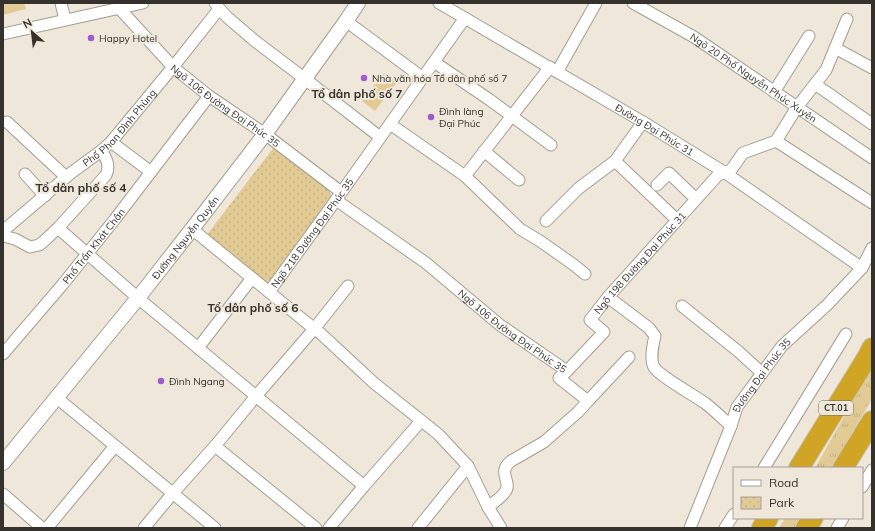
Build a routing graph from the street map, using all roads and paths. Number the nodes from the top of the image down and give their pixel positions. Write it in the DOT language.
graph roads {
  1 [pos="61,3"];
  2 [pos="143,3"];
  3 [pos="358,3"];
  4 [pos="439,3"];
  5 [pos="596,3"];
  6 [pos="633,3"];
  7 [pos="217,6"];
  8 [pos="119,8"];
  9 [pos="465,18"];
  10 [pos="847,19"];
  11 [pos="65,20"];
  12 [pos="346,21"];
  13 [pos="3,34"];
  14 [pos="810,36"];
  15 [pos="835,48"];
  16 [pos="434,62"];
  17 [pos="173,67"];
  18 [pos="872,68"];
  19 [pos="554,70"];
  20 [pos="305,78"];
  21 [pos="423,78"];
  22 [pos="815,84"];
  23 [pos="774,92"];
  24 [pos="209,96"];
  25 [pos="797,107"];
  26 [pos="512,116"];
  27 [pos="7,122"];
  28 [pos="643,122"];
  29 [pos="390,124"];
  30 [pos="872,124"];
  31 [pos="265,134"];
  32 [pos="380,137"];
  33 [pos="111,142"];
  34 [pos="776,142"];
  35 [pos="551,145"];
  36 [pos="101,151"];
  37 [pos="484,151"];
  38 [pos="872,158"];
  39 [pos="615,161"];
  40 [pos="151,172"];
  41 [pos="724,172"];
  42 [pos="25,174"];
  43 [pos="465,176"];
  44 [pos="66,177"];
  45 [pos="519,180"];
  46 [pos="657,185"];
  47 [pos="45,196"];
  48 [pos="338,196"];
  49 [pos="696,199"];
  50 [pos="872,203"];
  51 [pos="677,220"];
  52 [pos="546,221"];
  53 [pos="58,228"];
  54 [pos="192,229"];
  55 [pos="3,231"];
  56 [pos="3,236"];
  57 [pos="872,248"];
  58 [pos="87,253"];
  59 [pos="862,268"];
  60 [pos="585,274"];
  61 [pos="252,278"];
  62 [pos="348,286"];
  63 [pos="269,292"];
  64 [pos="608,297"];
  65 [pos="138,298"];
  66 [pos="682,306"];
  67 [pos="314,329"];
  68 [pos="846,334"];
  69 [pos="198,348"];
  70 [pos="872,348"];
  71 [pos="3,354"];
  72 [pos="629,357"];
  73 [pos="567,371"];
  74 [pos="762,373"];
  75 [pos="256,396"];
  76 [pos="57,398"];
  77 [pos="588,402"];
  78 [pos="421,421"];
  79 [pos="872,421"];
  80 [pos="731,426"];
  81 [pos="115,446"];
  82 [pos="215,446"];
  83 [pos="3,463"];
  84 [pos="468,466"];
  85 [pos="765,467"];
  86 [pos="800,467"];
  87 [pos="844,467"];
  88 [pos="872,470"];
  89 [pos="863,485"];
  90 [pos="364,486"];
  91 [pos="173,493"];
  92 [pos="3,494"];
  93 [pos="488,507"];
  94 [pos="733,516"];
  95 [pos="767,519"];
  96 [pos="812,519"];
  97 [pos="842,519"];
  98 [pos="42,528"];
  99 [pos="47,528"];
  100 [pos="144,528"];
  101 [pos="215,528"];
  102 [pos="316,528"];
  103 [pos="329,528"];
  104 [pos="418,528"];
  105 [pos="501,528"];
  106 [pos="690,528"];
  107 [pos="725,528"];
  108 [pos="762,528"];
  109 [pos="806,528"];
  110 [pos="837,528"];
  1 -- 11 [label="street"];
  2 -- 8 [label="street"];
  3 -- 12 [label="street, Đường Nguyễn Quyền"];
  4 -- 9 [label="street, Đường Đại Phúc 31"];
  5 -- 19 [label="street"];
  6 -- 23 [label="street, Ngõ 20 Phố Nguyễn Phúc Xuyên"];
  7 -- 17 [label="street, Phố Phan Đình Phùng"];
  7 -- 20 [label="street"];
  8 -- 11 [label="street"];
  8 -- 17 [label="street, Ngõ 106 Đường Đại Phúc 35"];
  9 -- 16 [label="street, Ngõ 218 Đường Đại Phúc 35"];
  9 -- 19 [label="street, Đường Đại Phúc 31"];
  10 -- 15 [label="street"];
  11 -- 13 [label="street"];
  12 -- 20 [label="street, Đường Nguyễn Quyền"];
  12 -- 21 [label="street"];
  14 -- 23 [label="street"];
  15 -- 18 [label="street"];
  15 -- 22 [label="street"];
  16 -- 21 [label="street, Ngõ 218 Đường Đại Phúc 35"];
  16 -- 26 [label="street"];
  17 -- 24 [label="street, Ngõ 106 Đường Đại Phúc 35"];
  17 -- 33 [label="street, Phố Phan Đình Phùng"];
  19 -- 26 [label="street"];
  19 -- 28 [label="street, Đường Đại Phúc 31"];
  20 -- 31 [label="street, Đường Nguyễn Quyền"];
  20 -- 32 [label="street"];
  21 -- 29 [label="street, Ngõ 218 Đường Đại Phúc 35"];
  22 -- 25 [label="street"];
  22 -- 30 [label="street"];
  23 -- 25 [label="street, Ngõ 20 Phố Nguyễn Phúc Xuyên"];
  24 -- 31 [label="street, Ngõ 106 Đường Đại Phúc 35"];
  24 -- 40 [label="street, Phố Trần Khát Chân"];
  25 -- 34 [label="street"];
  25 -- 38 [label="street, Ngõ 20 Phố Nguyễn Phúc Xuyên"];
  26 -- 35 [label="street"];
  26 -- 37 [label="street"];
  27 -- 44 [label="street"];
  28 -- 39 [label="street"];
  28 -- 41 [label="street, Đường Đại Phúc 31"];
  29 -- 32 [label="street, Ngõ 218 Đường Đại Phúc 35"];
  29 -- 43 [label="street"];
  31 -- 48 [label="street, Ngõ 106 Đường Đại Phúc 35"];
  31 -- 54 [label="street, Đường Nguyễn Quyền"];
  32 -- 48 [label="street, Ngõ 218 Đường Đại Phúc 35"];
  33 -- 36 [label="street, Phố Phan Đình Phùng"];
  33 -- 40 [label="street"];
  34 -- 41 [label="street, Ngõ 198 Đường Đại Phúc 31"];
  34 -- 50 [label="street"];
  36 -- 44 [label="street, Phố Phan Đình Phùng"];
  36 -- 53 [label="street"];
  37 -- 43 [label="street"];
  37 -- 45 [label="street"];
  39 -- 51 [label="street"];
  39 -- 52 [label="street"];
  40 -- 58 [label="street, Phố Trần Khát Chân"];
  41 -- 49 [label="street, Ngõ 198 Đường Đại Phúc 31"];
  41 -- 59 [label="street, Đường Đại Phúc 31"];
  42 -- 47 [label="street"];
  43 -- 60 [label="street"];
  44 -- 47 [label="street, Phố Phan Đình Phùng"];
  46 -- 49 [label="street"];
  47 -- 55 [label="street, Phố Phan Đình Phùng"];
  48 -- 63 [label="street, Ngõ 218 Đường Đại Phúc 35"];
  48 -- 73 [label="street, Ngõ 106 Đường Đại Phúc 35"];
  49 -- 51 [label="street, Ngõ 198 Đường Đại Phúc 31"];
  51 -- 64 [label="street, Ngõ 198 Đường Đại Phúc 31"];
  53 -- 56 [label="street"];
  53 -- 58 [label="street"];
  54 -- 61 [label="street"];
  54 -- 65 [label="street, Đường Nguyễn Quyền"];
  57 -- 59 [label="street, Đường Đại Phúc 35"];
  58 -- 65 [label="street"];
  58 -- 71 [label="street, Phố Trần Khát Chân"];
  59 -- 74 [label="street, Đường Đại Phúc 35"];
  61 -- 63 [label="street"];
  61 -- 69 [label="street"];
  62 -- 67 [label="street"];
  63 -- 67 [label="street, Ngõ 218 Đường Đại Phúc 35"];
  64 -- 73 [label="street, Ngõ 198 Đường Đại Phúc 31"];
  64 -- 80 [label="street"];
  65 -- 69 [label="street"];
  65 -- 76 [label="street, Đường Nguyễn Quyền"];
  66 -- 74 [label="street"];
  67 -- 75 [label="street"];
  67 -- 78 [label="street, Ngõ 218 Đường Đại Phúc 35"];
  68 -- 85 [label="street"];
  69 -- 75 [label="street"];
  70 -- 86 [label="highway, CT.01"];
  72 -- 77 [label="street"];
  73 -- 77 [label="street, Ngõ 106 Đường Đại Phúc 35"];
  74 -- 80 [label="street, Đường Đại Phúc 35"];
  75 -- 82 [label="street"];
  75 -- 90 [label="street"];
  76 -- 81 [label="street"];
  76 -- 83 [label="street, Đường Nguyễn Quyền"];
  77 -- 93 [label="street"];
  78 -- 84 [label="street, Ngõ 218 Đường Đại Phúc 35"];
  78 -- 90 [label="street"];
  79 -- 87 [label="highway"];
  80 -- 106 [label="street, Đường Đại Phúc 35"];
  81 -- 91 [label="street"];
  81 -- 99 [label="street"];
  82 -- 91 [label="street"];
  82 -- 102 [label="street"];
  84 -- 93 [label="street, Ngõ 218 Đường Đại Phúc 35"];
  84 -- 104 [label="street"];
  88 -- 89 [label="street"];
  90 -- 103 [label="street"];
  91 -- 100 [label="street"];
  91 -- 101 [label="street"];
  92 -- 98 [label="street"];
  93 -- 105 [label="street, Ngõ 218 Đường Đại Phúc 35"];
  94 -- 107 [label="street"];
  95 -- 108 [label="highway"];
  96 -- 109 [label="highway"];
  97 -- 110 [label="street"];
}
